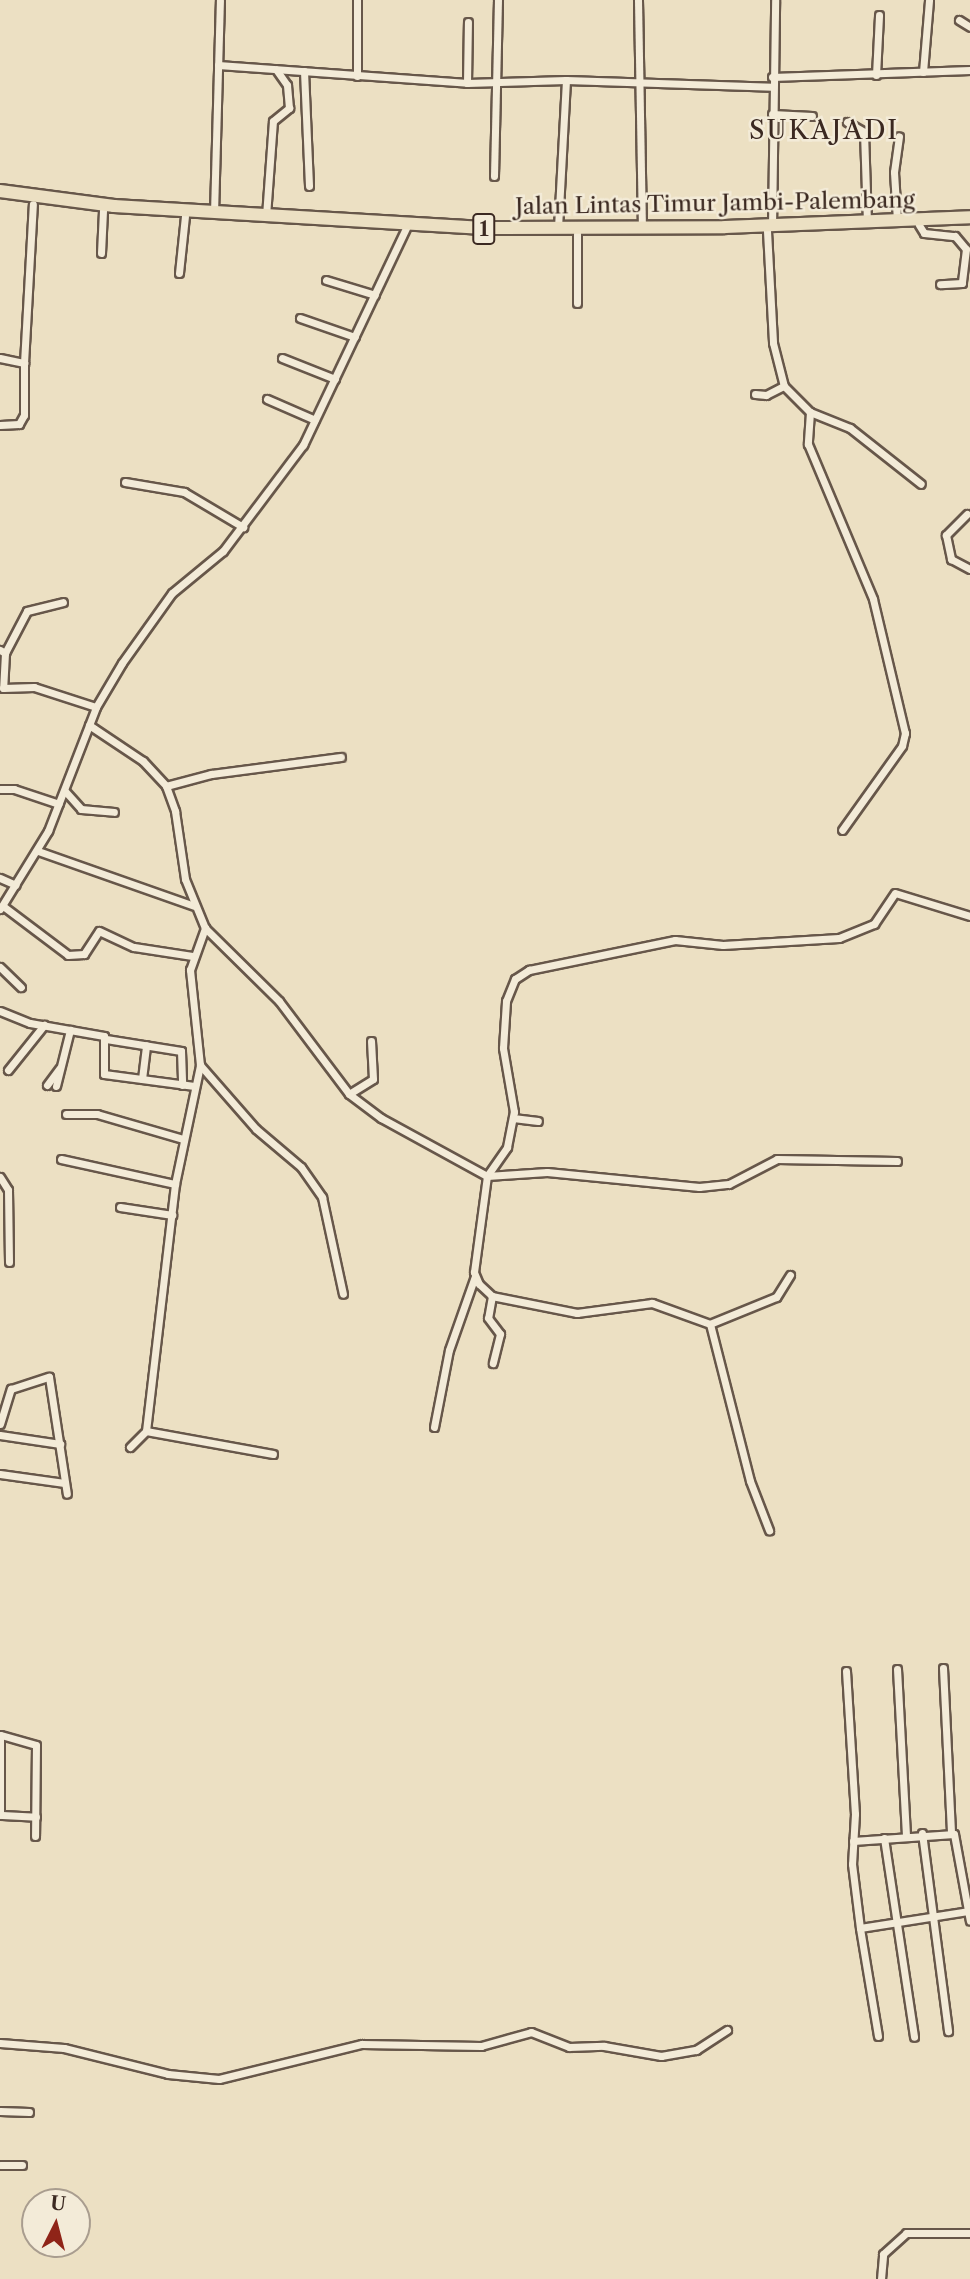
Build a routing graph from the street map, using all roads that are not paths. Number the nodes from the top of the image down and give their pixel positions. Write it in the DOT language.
graph roads {
  1 [pos="220,0"];
  2 [pos="357,0"];
  3 [pos="498,0"];
  4 [pos="638,0"];
  5 [pos="775,0"];
  6 [pos="929,0"];
  7 [pos="879,15"];
  8 [pos="959,20"];
  9 [pos="468,22"];
  10 [pos="970,27"];
  11 [pos="218,65"];
  12 [pos="276,69"];
  13 [pos="304,71"];
  14 [pos="970,71"];
  15 [pos="923,72"];
  16 [pos="876,75"];
  17 [pos="357,76"];
  18 [pos="772,77"];
  19 [pos="566,80"];
  20 [pos="639,82"];
  21 [pos="467,83"];
  22 [pos="496,84"];
  23 [pos="772,87"];
  24 [pos="772,114"];
  25 [pos="812,116"];
  26 [pos="847,122"];
  27 [pos="899,136"];
  28 [pos="494,176"];
  29 [pos="309,186"];
  30 [pos="0,191"];
  31 [pos="0,197"];
  32 [pos="33,204"];
  33 [pos="103,210"];
  34 [pos="214,213"];
  35 [pos="185,216"];
  36 [pos="266,216"];
  37 [pos="970,217"];
  38 [pos="897,220"];
  39 [pos="867,222"];
  40 [pos="970,223"];
  41 [pos="919,225"];
  42 [pos="642,228"];
  43 [pos="406,229"];
  44 [pos="558,229"];
  45 [pos="771,229"];
  46 [pos="576,234"];
  47 [pos="101,253"];
  48 [pos="179,273"];
  49 [pos="326,280"];
  50 [pos="940,284"];
  51 [pos="375,295"];
  52 [pos="577,303"];
  53 [pos="300,318"];
  54 [pos="355,337"];
  55 [pos="0,358"];
  56 [pos="282,358"];
  57 [pos="24,363"];
  58 [pos="335,379"];
  59 [pos="784,386"];
  60 [pos="755,394"];
  61 [pos="267,399"];
  62 [pos="810,416"];
  63 [pos="315,420"];
  64 [pos="0,425"];
  65 [pos="125,482"];
  66 [pos="921,484"];
  67 [pos="967,514"];
  68 [pos="243,527"];
  69 [pos="970,569"];
  70 [pos="63,602"];
  71 [pos="2,652"];
  72 [pos="1,688"];
  73 [pos="96,706"];
  74 [pos="89,725"];
  75 [pos="341,757"];
  76 [pos="166,786"];
  77 [pos="0,789"];
  78 [pos="65,791"];
  79 [pos="59,804"];
  80 [pos="114,812"];
  81 [pos="842,830"];
  82 [pos="38,851"];
  83 [pos="0,878"];
  84 [pos="16,885"];
  85 [pos="194,906"];
  86 [pos="1,908"];
  87 [pos="970,916"];
  88 [pos="205,928"];
  89 [pos="192,956"];
  90 [pos="0,967"];
  91 [pos="21,987"];
  92 [pos="1,1013"];
  93 [pos="44,1025"];
  94 [pos="70,1030"];
  95 [pos="106,1039"];
  96 [pos="371,1041"];
  97 [pos="146,1045"];
  98 [pos="64,1062"];
  99 [pos="200,1065"];
  100 [pos="8,1070"];
  101 [pos="142,1079"];
  102 [pos="47,1085"];
  103 [pos="182,1085"];
  104 [pos="56,1086"];
  105 [pos="194,1086"];
  106 [pos="349,1094"];
  107 [pos="66,1114"];
  108 [pos="513,1118"];
  109 [pos="538,1121"];
  110 [pos="183,1139"];
  111 [pos="61,1158"];
  112 [pos="897,1161"];
  113 [pos="487,1176"];
  114 [pos="0,1177"];
  115 [pos="175,1184"];
  116 [pos="120,1207"];
  117 [pos="172,1215"];
  118 [pos="9,1262"];
  119 [pos="790,1275"];
  120 [pos="475,1276"];
  121 [pos="343,1294"];
  122 [pos="492,1296"];
  123 [pos="710,1324"];
  124 [pos="493,1363"];
  125 [pos="0,1424"];
  126 [pos="434,1427"];
  127 [pos="146,1431"];
  128 [pos="0,1435"];
  129 [pos="60,1444"];
  130 [pos="130,1447"];
  131 [pos="273,1454"];
  132 [pos="0,1474"];
  133 [pos="64,1483"];
  134 [pos="67,1494"];
  135 [pos="769,1530"];
  136 [pos="943,1668"];
  137 [pos="897,1669"];
  138 [pos="846,1671"];
  139 [pos="0,1735"];
  140 [pos="1,1815"];
  141 [pos="36,1817"];
  142 [pos="951,1832"];
  143 [pos="922,1833"];
  144 [pos="906,1835"];
  145 [pos="35,1836"];
  146 [pos="884,1838"];
  147 [pos="853,1841"];
  148 [pos="968,1912"];
  149 [pos="933,1917"];
  150 [pos="898,1921"];
  151 [pos="970,1921"];
  152 [pos="860,1928"];
  153 [pos="727,2030"];
  154 [pos="948,2031"];
  155 [pos="878,2036"];
  156 [pos="914,2036"];
  157 [pos="0,2043"];
  158 [pos="0,2111"];
  159 [pos="29,2112"];
  160 [pos="0,2165"];
  161 [pos="22,2165"];
  162 [pos="970,2233"];
  163 [pos="881,2279"];
  1 -- 11 [label="street"];
  2 -- 17 [label="street"];
  3 -- 22 [label="street"];
  4 -- 20 [label="street"];
  5 -- 18 [label="street"];
  6 -- 15 [label="street"];
  7 -- 16 [label="street"];
  8 -- 10 [label="street"];
  9 -- 21 [label="street"];
  11 -- 12 [label="street"];
  11 -- 34 [label="street"];
  12 -- 13 [label="street"];
  12 -- 36 [label="street"];
  13 -- 17 [label="street"];
  13 -- 29 [label="street"];
  14 -- 15 [label="street"];
  15 -- 16 [label="street"];
  16 -- 18 [label="street"];
  17 -- 21 [label="street"];
  18 -- 23 [label="street"];
  19 -- 20 [label="street"];
  19 -- 22 [label="street"];
  19 -- 44 [label="street"];
  20 -- 23 [label="street"];
  20 -- 42 [label="street"];
  21 -- 22 [label="street"];
  22 -- 28 [label="street"];
  23 -- 24 [label="street"];
  24 -- 25 [label="street"];
  24 -- 45 [label="street"];
  26 -- 39 [label="street"];
  27 -- 38 [label="street"];
  30 -- 34 [label="highway, Jalan Lintas Timur Jambi-Palembang / 1"];
  31 -- 32 [label="highway, Jalan Lintas Timur Jambi-Palembang / 1"];
  32 -- 33 [label="highway, Jalan Lintas Timur Jambi-Palembang / 1"];
  32 -- 57 [label="street"];
  33 -- 35 [label="highway, Jalan Lintas Timur Jambi-Palembang / 1"];
  33 -- 47 [label="street"];
  34 -- 36 [label="highway, Jalan Lintas Timur Jambi-Palembang / 1"];
  35 -- 43 [label="highway, Jalan Lintas Timur Jambi-Palembang / 1"];
  35 -- 48 [label="street"];
  36 -- 43 [label="highway, Jalan Lintas Timur Jambi-Palembang / 1"];
  37 -- 38 [label="highway, Jalan Lintas Timur Jambi-Palembang / 1"];
  38 -- 39 [label="highway, Jalan Lintas Timur Jambi-Palembang / 1"];
  39 -- 45 [label="highway, Jalan Lintas Timur Jambi-Palembang / 1"];
  40 -- 41 [label="highway, Jalan Lintas Timur Jambi-Palembang / 1"];
  41 -- 45 [label="highway, Jalan Lintas Timur Jambi-Palembang / 1"];
  41 -- 50 [label="street"];
  42 -- 44 [label="highway, Jalan Lintas Timur Jambi-Palembang / 1"];
  42 -- 45 [label="highway, Jalan Lintas Timur Jambi-Palembang / 1"];
  43 -- 44 [label="highway, Jalan Lintas Timur Jambi-Palembang / 1"];
  43 -- 46 [label="highway, Jalan Lintas Timur Jambi-Palembang / 1"];
  43 -- 51 [label="street"];
  45 -- 46 [label="highway, Jalan Lintas Timur Jambi-Palembang / 1"];
  45 -- 59 [label="street"];
  46 -- 52 [label="street"];
  49 -- 51 [label="street"];
  51 -- 54 [label="street"];
  53 -- 54 [label="street"];
  54 -- 58 [label="street"];
  55 -- 57 [label="street"];
  56 -- 58 [label="street"];
  57 -- 64 [label="street"];
  58 -- 63 [label="street"];
  59 -- 60 [label="street"];
  59 -- 62 [label="street"];
  61 -- 63 [label="street"];
  62 -- 66 [label="street"];
  62 -- 81 [label="street"];
  63 -- 68 [label="street"];
  65 -- 68 [label="street"];
  67 -- 69 [label="street"];
  68 -- 73 [label="street"];
  70 -- 71 [label="street"];
  71 -- 72 [label="street"];
  72 -- 73 [label="street"];
  73 -- 74 [label="street"];
  74 -- 76 [label="street"];
  74 -- 78 [label="street"];
  75 -- 76 [label="street"];
  76 -- 85 [label="street"];
  77 -- 79 [label="street"];
  78 -- 79 [label="street"];
  78 -- 80 [label="street"];
  79 -- 82 [label="street"];
  82 -- 84 [label="street"];
  82 -- 85 [label="street"];
  83 -- 84 [label="street"];
  84 -- 86 [label="street"];
  85 -- 88 [label="street"];
  86 -- 89 [label="street"];
  87 -- 108 [label="street"];
  88 -- 89 [label="street"];
  88 -- 106 [label="street"];
  89 -- 99 [label="street"];
  90 -- 91 [label="street"];
  92 -- 93 [label="street"];
  93 -- 94 [label="street"];
  93 -- 100 [label="street"];
  94 -- 95 [label="street"];
  94 -- 98 [label="street"];
  95 -- 97 [label="street"];
  95 -- 101 [label="street"];
  96 -- 106 [label="street"];
  97 -- 101 [label="street"];
  97 -- 103 [label="street"];
  98 -- 102 [label="street"];
  98 -- 104 [label="street"];
  99 -- 105 [label="street"];
  99 -- 121 [label="street"];
  101 -- 103 [label="street"];
  103 -- 105 [label="street"];
  105 -- 110 [label="street"];
  106 -- 113 [label="street"];
  107 -- 110 [label="street"];
  108 -- 109 [label="street"];
  108 -- 113 [label="street"];
  110 -- 115 [label="street"];
  111 -- 115 [label="street"];
  112 -- 113 [label="street"];
  113 -- 120 [label="street"];
  114 -- 118 [label="street"];
  115 -- 117 [label="street"];
  116 -- 117 [label="street"];
  117 -- 127 [label="street"];
  119 -- 123 [label="street"];
  120 -- 122 [label="street"];
  120 -- 126 [label="street"];
  122 -- 123 [label="street"];
  122 -- 124 [label="street"];
  123 -- 135 [label="street"];
  125 -- 129 [label="street"];
  127 -- 130 [label="street"];
  127 -- 131 [label="street"];
  128 -- 129 [label="street"];
  129 -- 133 [label="street"];
  132 -- 133 [label="street"];
  133 -- 134 [label="street"];
  136 -- 142 [label="street"];
  137 -- 144 [label="street"];
  138 -- 147 [label="street"];
  139 -- 140 [label="street"];
  139 -- 141 [label="street"];
  140 -- 141 [label="street"];
  141 -- 145 [label="street"];
  142 -- 143 [label="street"];
  142 -- 148 [label="street"];
  143 -- 144 [label="street"];
  143 -- 149 [label="street"];
  144 -- 146 [label="street"];
  146 -- 147 [label="street"];
  146 -- 150 [label="street"];
  147 -- 152 [label="street"];
  148 -- 149 [label="street"];
  148 -- 151 [label="street"];
  149 -- 150 [label="street"];
  149 -- 154 [label="street"];
  150 -- 152 [label="street"];
  150 -- 156 [label="street"];
  152 -- 155 [label="street"];
  153 -- 157 [label="street"];
  158 -- 159 [label="street"];
  160 -- 161 [label="street"];
  162 -- 163 [label="street"];
}
